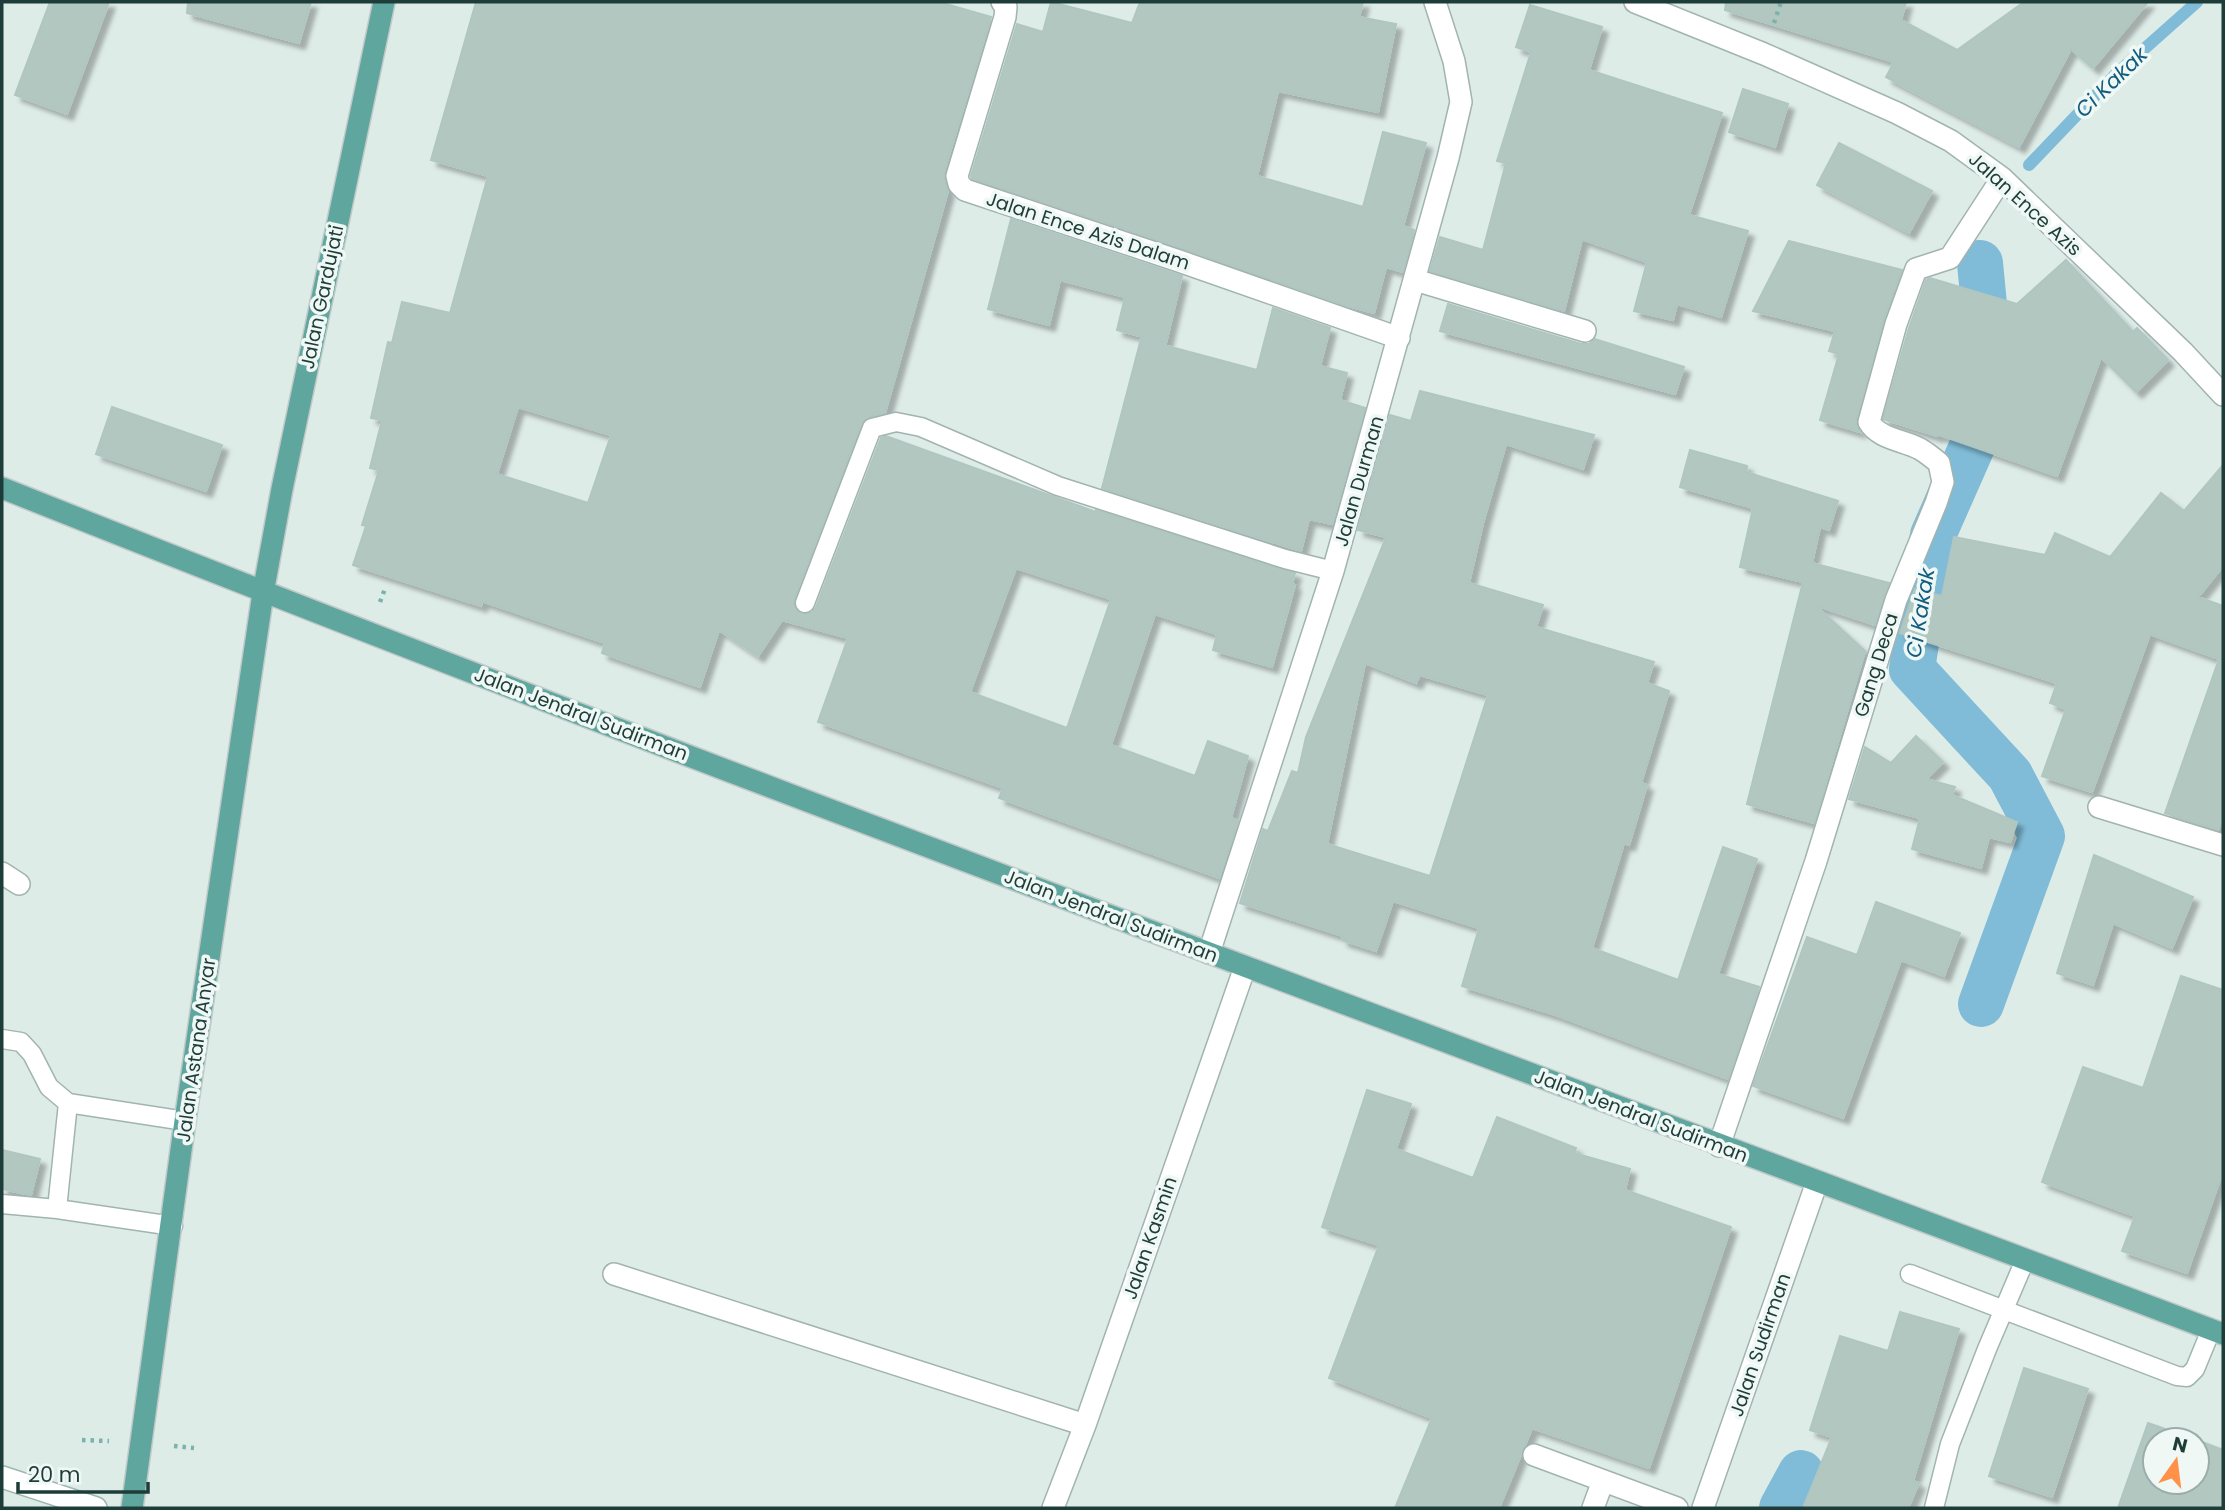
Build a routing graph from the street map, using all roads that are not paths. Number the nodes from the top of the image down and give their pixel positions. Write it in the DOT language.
graph roads {
  1 [pos="384,2"];
  2 [pos="1002,2"];
  3 [pos="1435,2"];
  4 [pos="1635,2"];
  5 [pos="2002,178"];
  6 [pos="1415,280"];
  7 [pos="1585,331"];
  8 [pos="1399,338"];
  9 [pos="2223,395"];
  10 [pos="2,488"];
  11 [pos="1333,571"];
  12 [pos="263,593"];
  13 [pos="806,603"];
  14 [pos="2099,807"];
  15 [pos="2223,845"];
  16 [pos="1209,953"];
  17 [pos="1245,967"];
  18 [pos="2,1039"];
  19 [pos="68,1103"];
  20 [pos="186,1121"];
  21 [pos="1718,1146"];
  22 [pos="1817,1182"];
  23 [pos="2,1204"];
  24 [pos="57,1209"];
  25 [pos="173,1226"];
  26 [pos="2025,1259"];
  27 [pos="614,1274"];
  28 [pos="1910,1274"];
  29 [pos="2004,1310"];
  30 [pos="2217,1332"];
  31 [pos="1085,1425"];
  32 [pos="1534,1455"];
  33 [pos="2,1477"];
  34 [pos="1603,1480"];
  35 [pos="96,1508"];
  36 [pos="132,1508"];
  37 [pos="1053,1508"];
  38 [pos="1593,1508"];
  39 [pos="1677,1508"];
  40 [pos="1703,1508"];
  41 [pos="1934,1508"];
  1 -- 12 [label="main road, Jalan Gardujati"];
  2 -- 8 [label="street, Jalan Ence Azis Dalam"];
  3 -- 6 [label="street, Jalan Durman"];
  4 -- 5 [label="street, Jalan Ence Azis"];
  5 -- 9 [label="street, Jalan Ence Azis"];
  5 -- 21 [label="street, Gang Deca"];
  6 -- 7 [label="street"];
  6 -- 8 [label="street, Jalan Durman"];
  8 -- 11 [label="street, Jalan Durman"];
  10 -- 12 [label="main road, Jalan Jendral Sudirman"];
  11 -- 13 [label="lane"];
  11 -- 16 [label="street, Jalan Durman"];
  12 -- 16 [label="main road, Jalan Jendral Sudirman"];
  12 -- 20 [label="main road, Jalan Astana Anyar"];
  14 -- 15 [label="street"];
  16 -- 17 [label="main road, Jalan Jendral Sudirman"];
  17 -- 21 [label="main road, Jalan Jendral Sudirman"];
  17 -- 31 [label="street, Jalan Kasmin"];
  18 -- 19 [label="lane"];
  19 -- 20 [label="lane"];
  19 -- 24 [label="lane"];
  20 -- 25 [label="main road, Jalan Astana Anyar"];
  21 -- 22 [label="main road, Jalan Jendral Sudirman"];
  22 -- 26 [label="main road, Jalan Jendral Sudirman"];
  22 -- 40 [label="street, Jalan Sudirman"];
  23 -- 24 [label="lane"];
  24 -- 25 [label="lane"];
  25 -- 36 [label="main road, Jalan Astana Anyar"];
  26 -- 29 [label="lane"];
  26 -- 30 [label="main road, Jalan Jendral Sudirman"];
  27 -- 31 [label="street"];
  28 -- 29 [label="lane"];
  29 -- 30 [label="lane"];
  29 -- 41 [label="lane"];
  31 -- 37 [label="street, Jalan Kasmin"];
  32 -- 34 [label="street"];
  33 -- 35 [label="street"];
  34 -- 38 [label="street"];
  34 -- 39 [label="street"];
}
